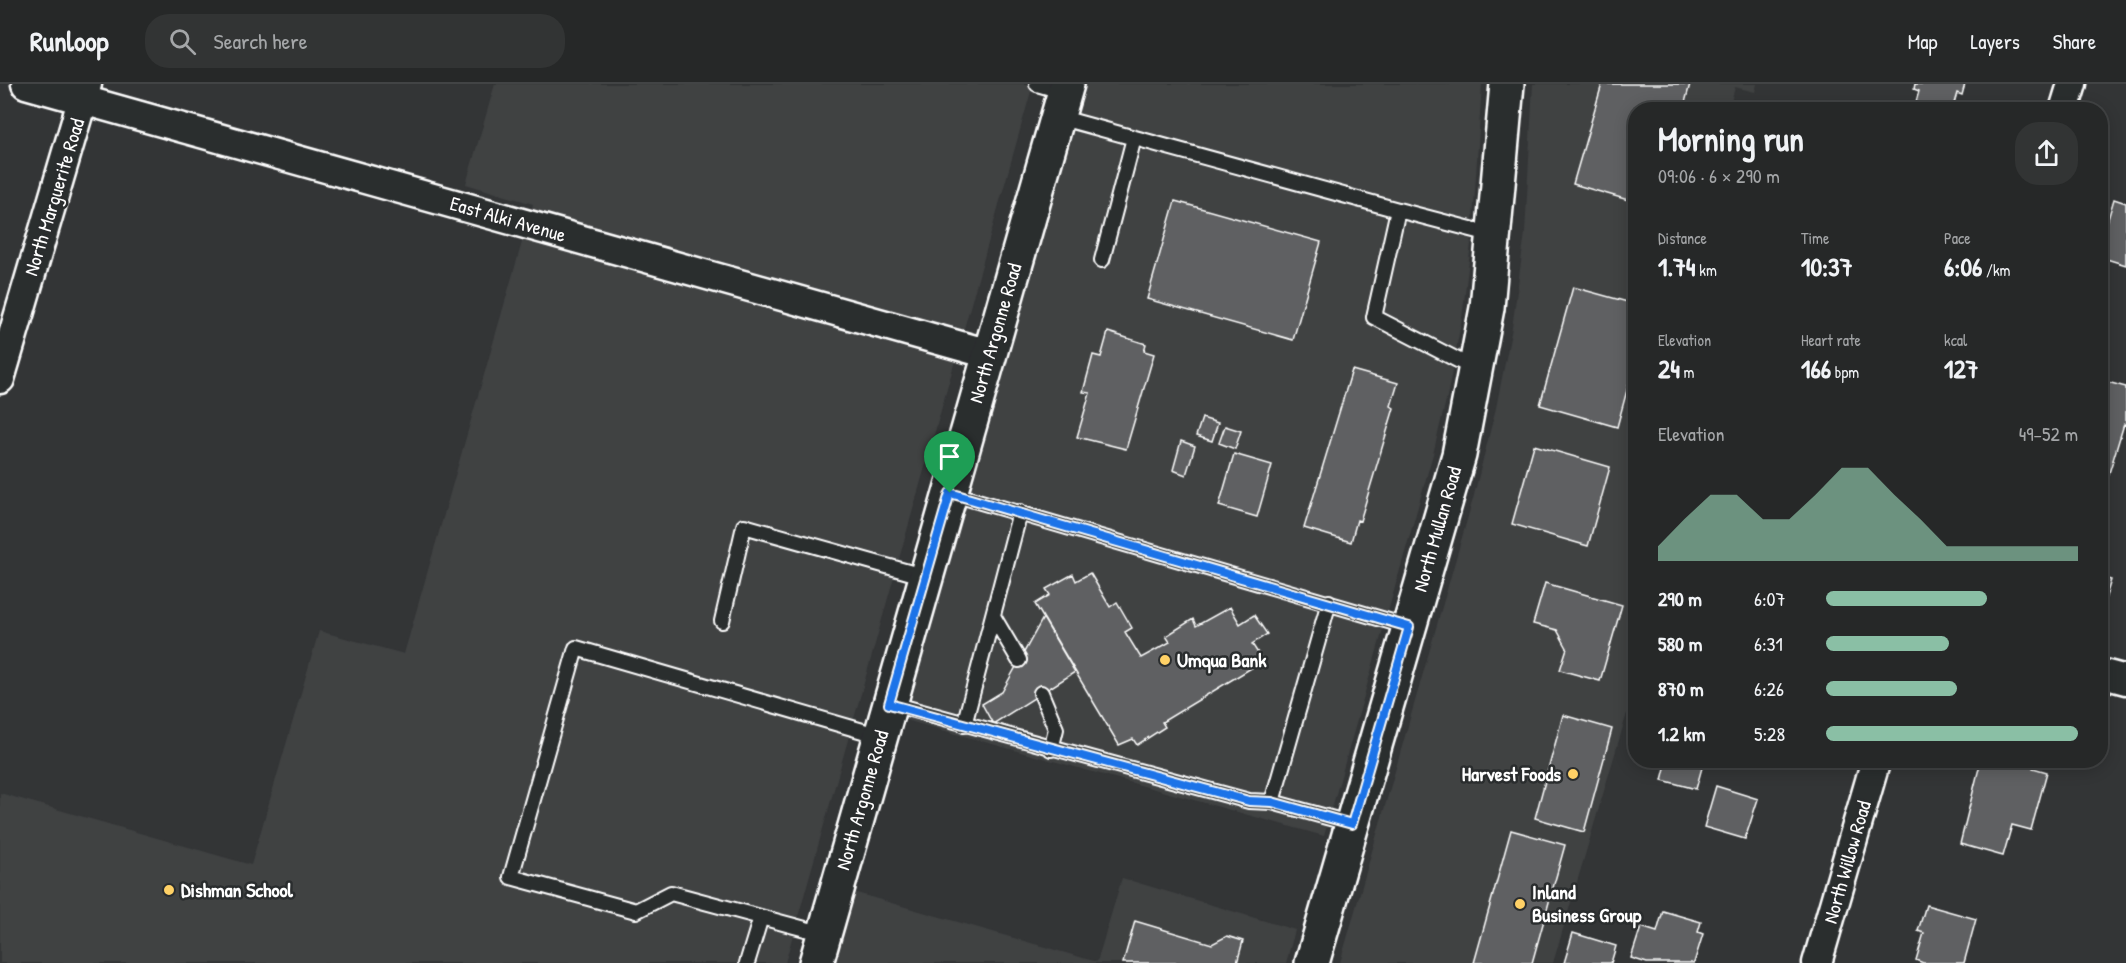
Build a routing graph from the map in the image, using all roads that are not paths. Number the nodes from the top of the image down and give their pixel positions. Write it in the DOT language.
graph roads {
  1 [pos="26,84"];
  2 [pos="1507,84"];
  3 [pos="2072,84"];
  4 [pos="85,92"];
  5 [pos="1057,94"];
  6 [pos="2066,102"];
  7 [pos="1134,138"];
  8 [pos="1398,210"];
  9 [pos="1494,236"];
  10 [pos="1102,260"];
  11 [pos="989,354"];
  12 [pos="1476,369"];
  13 [pos="0,379"];
  14 [pos="950,493"];
  15 [pos="1020,512"];
  16 [pos="926,577"];
  17 [pos="1329,602"];
  18 [pos="993,615"];
  19 [pos="722,621"];
  20 [pos="1409,627"];
  21 [pos="1019,660"];
  22 [pos="2108,675"];
  23 [pos="2126,680"];
  24 [pos="1041,693"];
  25 [pos="889,704"];
  26 [pos="964,725"];
  27 [pos="881,736"];
  28 [pos="1051,749"];
  29 [pos="1874,768"];
  30 [pos="1272,802"];
  31 [pos="1352,824"];
  32 [pos="761,917"];
  33 [pos="820,949"];
  34 [pos="747,963"];
  35 [pos="1312,963"];
  36 [pos="1817,963"];
  1 -- 4 [label="street, East Alki Avenue"];
  2 -- 9 [label="main road, North Mullan Road"];
  3 -- 6 [label="street"];
  4 -- 11 [label="street, East Alki Avenue"];
  4 -- 13 [label="street, North Marguerite Road"];
  5 -- 7 [label="lane"];
  5 -- 11 [label="main road, North Argonne Road"];
  7 -- 8 [label="lane"];
  7 -- 10 [label="lane"];
  8 -- 9 [label="lane"];
  8 -- 12 [label="lane"];
  9 -- 12 [label="main road, North Mullan Road"];
  11 -- 14 [label="main road, North Argonne Road"];
  12 -- 20 [label="main road, North Mullan Road"];
  14 -- 15 [label="lane"];
  14 -- 16 [label="main road, North Argonne Road"];
  15 -- 17 [label="lane"];
  15 -- 18 [label="lane"];
  16 -- 19 [label="lane"];
  16 -- 25 [label="main road, North Argonne Road"];
  17 -- 20 [label="lane"];
  17 -- 30 [label="lane"];
  18 -- 21 [label="lane"];
  18 -- 26 [label="lane"];
  20 -- 31 [label="main road, North Mullan Road"];
  22 -- 23 [label="street"];
  24 -- 28 [label="lane"];
  25 -- 26 [label="lane"];
  25 -- 27 [label="main road, North Argonne Road"];
  26 -- 28 [label="lane"];
  27 -- 32 [label="lane"];
  27 -- 33 [label="main road, North Argonne Road"];
  28 -- 30 [label="lane"];
  29 -- 36 [label="street, North Willow Road"];
  30 -- 31 [label="lane"];
  31 -- 35 [label="main road, North Mullan Road"];
  32 -- 33 [label="lane"];
  32 -- 34 [label="lane"];
}
